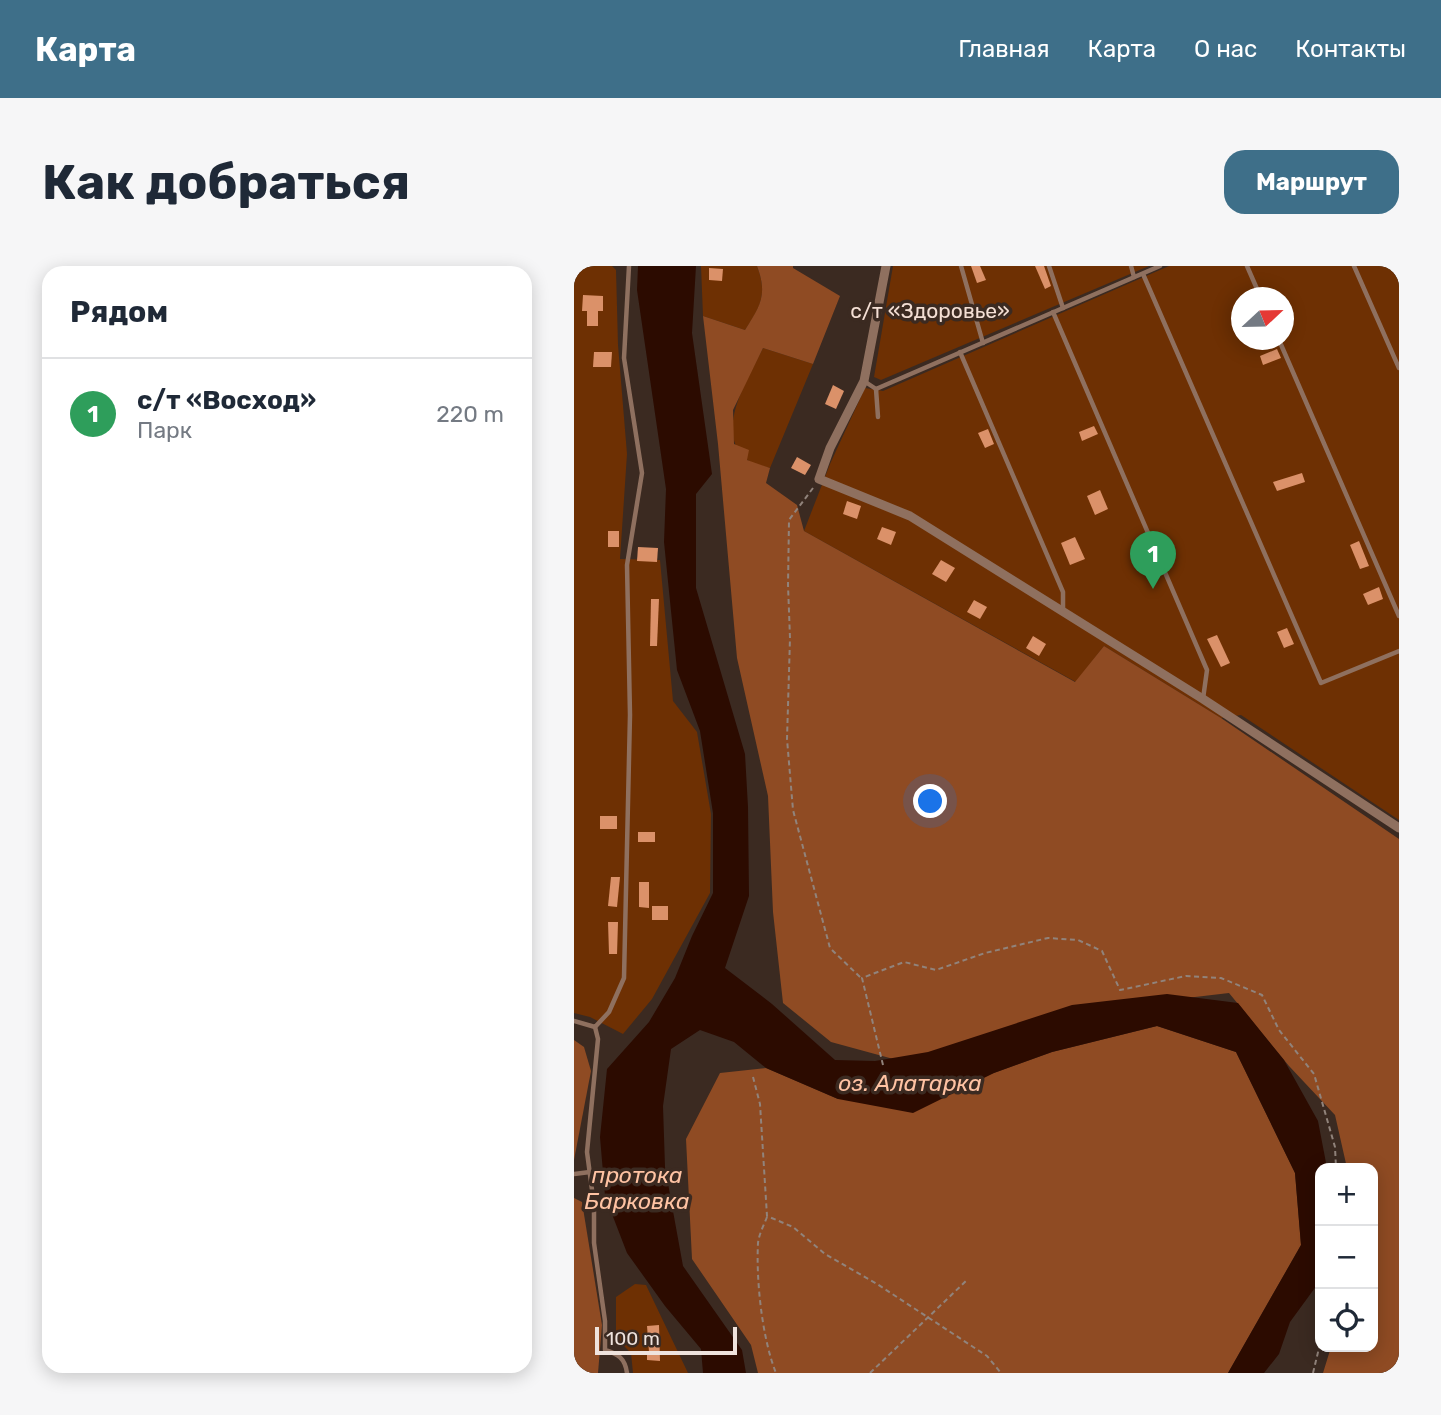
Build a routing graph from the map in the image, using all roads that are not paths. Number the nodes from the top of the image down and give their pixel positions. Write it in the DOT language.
graph roads {
  1 [pos="629,266"];
  2 [pos="886,266"];
  3 [pos="961,266"];
  4 [pos="1049,266"];
  5 [pos="1131,266"];
  6 [pos="1160,266"];
  7 [pos="1247,266"];
  8 [pos="1354,266"];
  9 [pos="1143,274"];
  10 [pos="1135,277"];
  11 [pos="1256,287"];
  12 [pos="1063,308"];
  13 [pos="1053,312"];
  14 [pos="983,343"];
  15 [pos="1283,350"];
  16 [pos="960,352"];
  17 [pos="1399,368"];
  18 [pos="864,381"];
  19 [pos="876,388"];
  20 [pos="878,417"];
  21 [pos="1063,612"];
  22 [pos="1399,616"];
  23 [pos="1399,650"];
  24 [pos="1203,699"];
  25 [pos="1399,828"];
  26 [pos="574,1021"];
  27 [pos="594,1027"];
  28 [pos="590,1172"];
  29 [pos="574,1174"];
  30 [pos="627,1373"];
  1 -- 27 [label="lane"];
  2 -- 18 [label="street"];
  3 -- 14 [label="lane"];
  4 -- 12 [label="lane"];
  5 -- 10 [label="lane"];
  6 -- 9 [label="lane"];
  7 -- 11 [label="lane"];
  8 -- 17 [label="lane"];
  9 -- 10 [label="lane"];
  9 -- 23 [label="lane"];
  10 -- 12 [label="lane"];
  12 -- 13 [label="lane"];
  13 -- 14 [label="lane"];
  13 -- 24 [label="lane"];
  14 -- 16 [label="lane"];
  15 -- 22 [label="lane"];
  16 -- 19 [label="lane"];
  16 -- 21 [label="lane"];
  18 -- 19 [label="lane"];
  18 -- 21 [label="street"];
  19 -- 20 [label="lane"];
  21 -- 24 [label="street"];
  24 -- 25 [label="street"];
  26 -- 27 [label="lane"];
  27 -- 28 [label="lane"];
  28 -- 29 [label="lane"];
  28 -- 30 [label="lane"];
}
